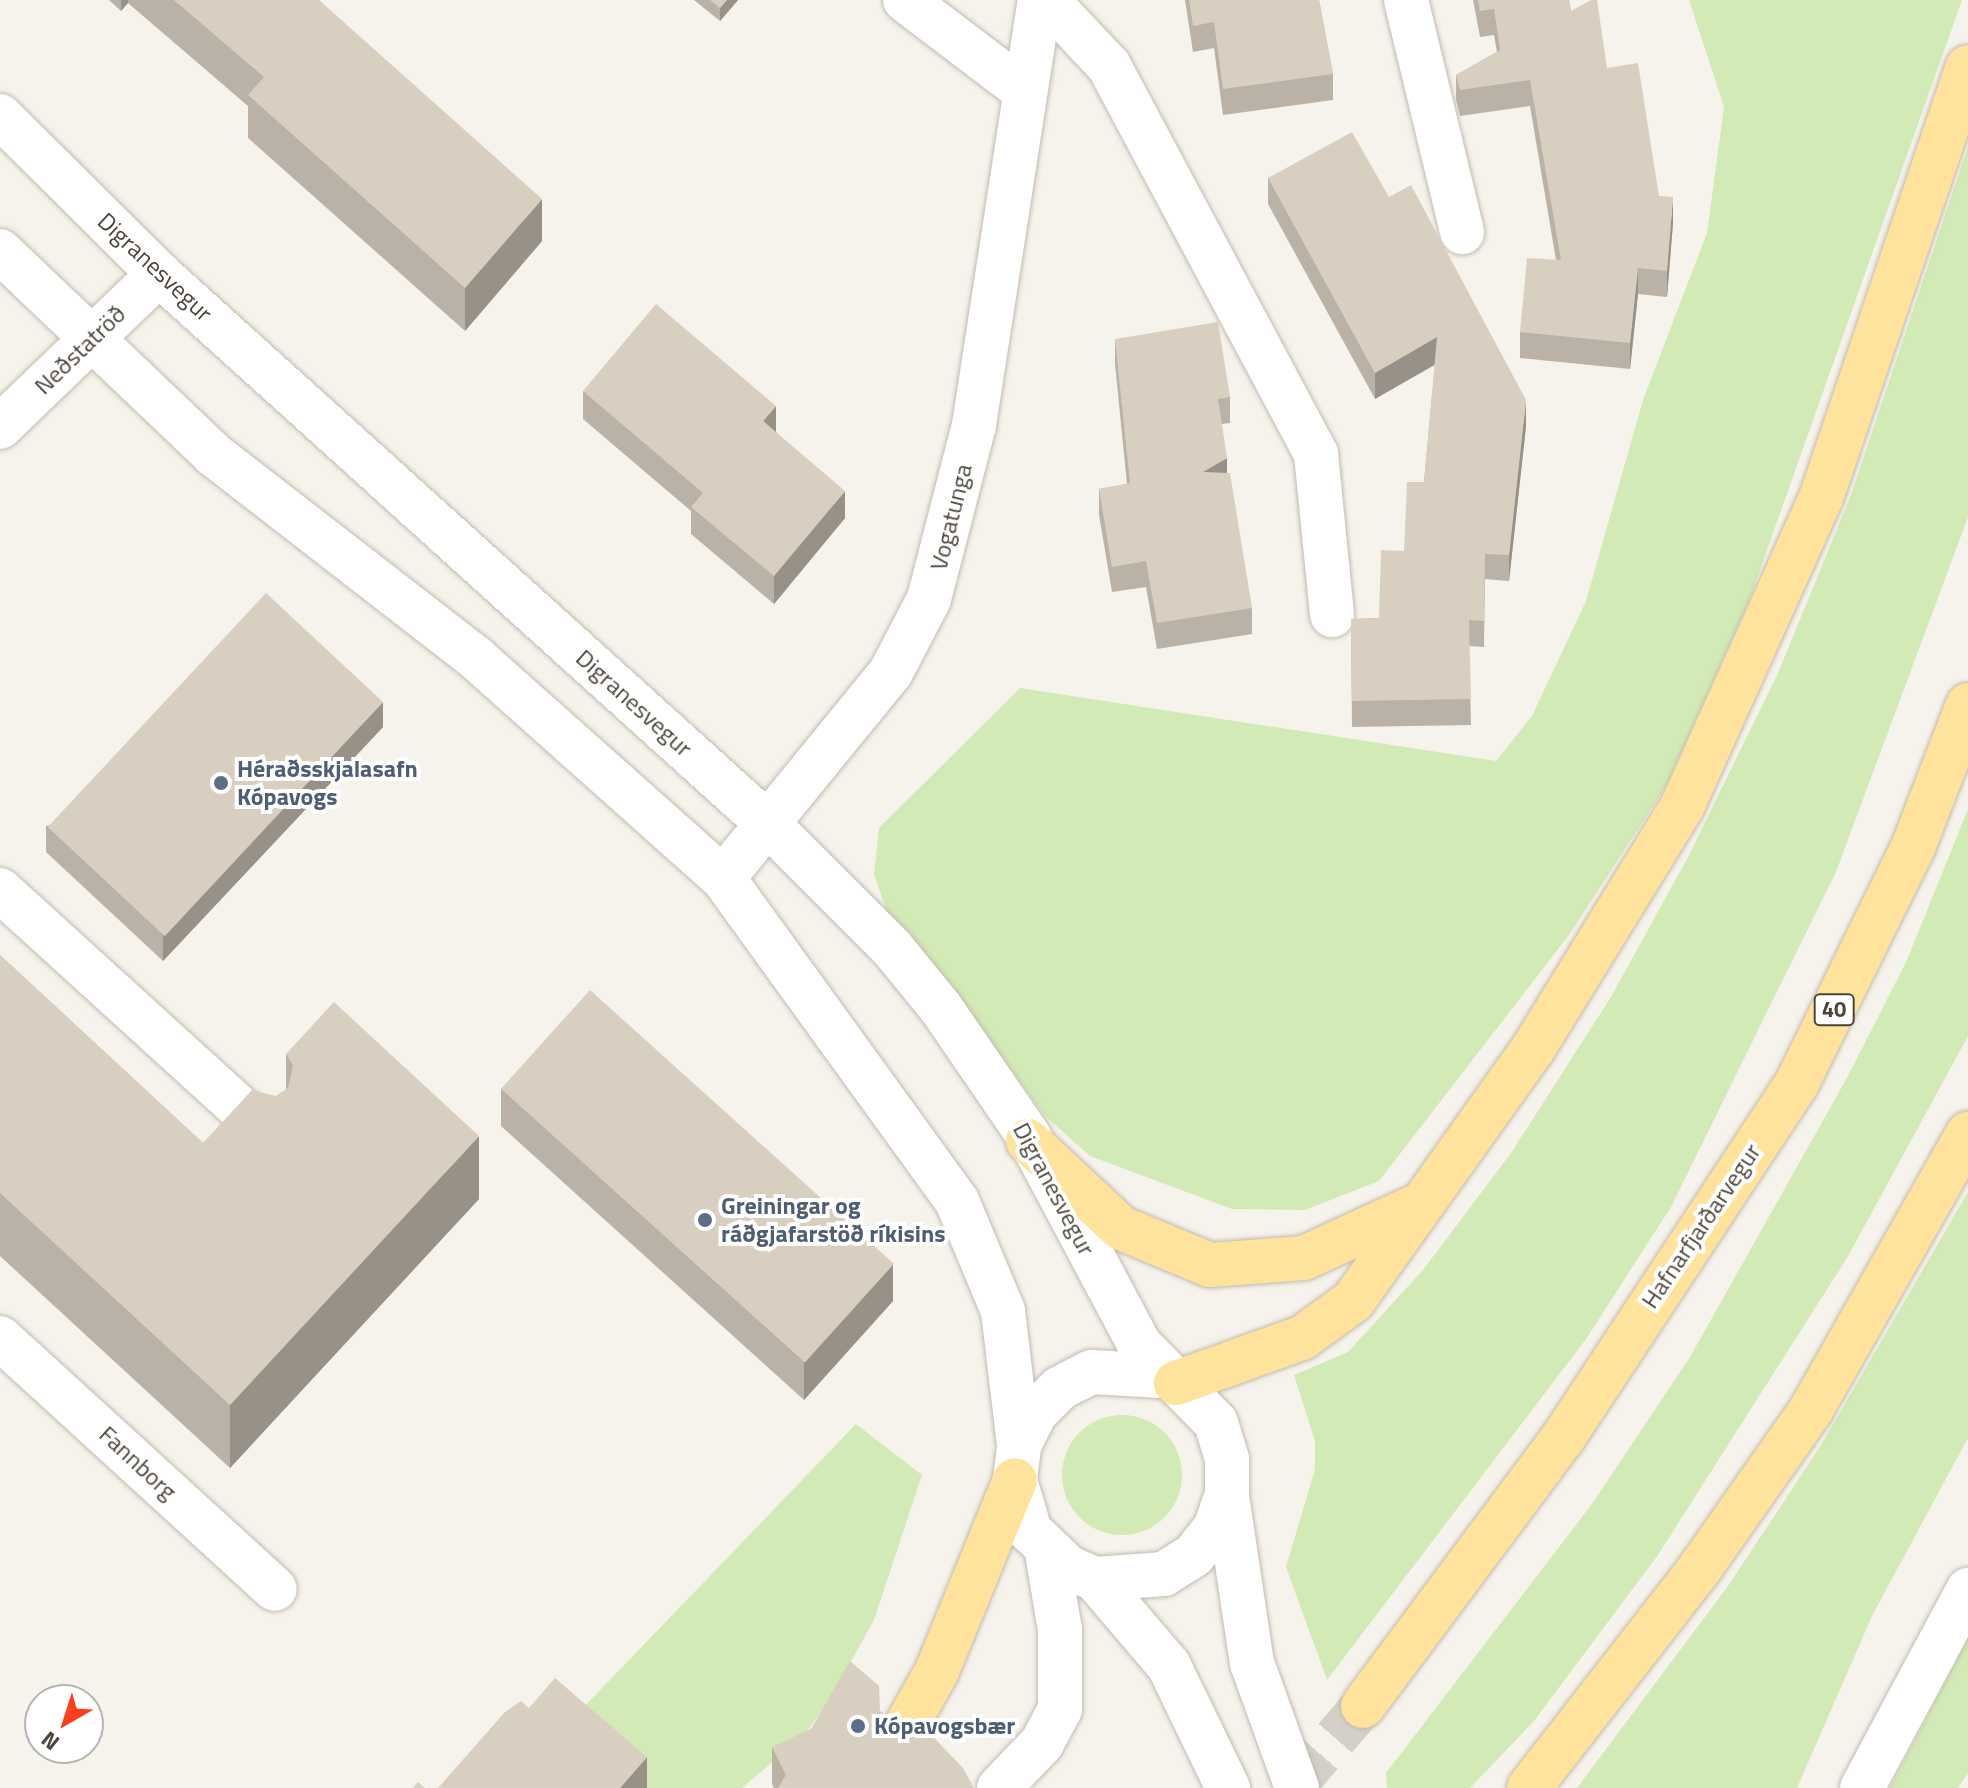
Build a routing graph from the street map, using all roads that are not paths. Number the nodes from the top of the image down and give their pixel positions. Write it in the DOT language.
graph roads {
  1 [pos="905,0"];
  2 [pos="1040,0"];
  3 [pos="1047,0"];
  4 [pos="1406,0"];
  5 [pos="1968,67"];
  6 [pos="1025,91"];
  7 [pos="0,116"];
  8 [pos="1462,232"];
  9 [pos="0,251"];
  10 [pos="159,274"];
  11 [pos="89,342"];
  12 [pos="0,427"];
  13 [pos="1332,615"];
  14 [pos="1968,705"];
  15 [pos="769,825"];
  16 [pos="723,878"];
  17 [pos="0,890"];
  18 [pos="1968,1134"];
  19 [pos="269,1135"];
  20 [pos="1028,1141"];
  21 [pos="1431,1197"];
  22 [pos="0,1338"];
  23 [pos="1169,1379"];
  24 [pos="1017,1463"];
  25 [pos="1227,1494"];
  26 [pos="1047,1552"];
  27 [pos="1095,1579"];
  28 [pos="275,1589"];
  29 [pos="1968,1590"];
  30 [pos="1363,1706"];
  31 [pos="901,1735"];
  32 [pos="999,1788"];
  33 [pos="1228,1788"];
  34 [pos="1297,1788"];
  35 [pos="1529,1788"];
  36 [pos="1862,1788"];
  1 -- 6 [label="street"];
  2 -- 6 [label="street, Vogatunga"];
  3 -- 13 [label="street"];
  4 -- 8 [label="street"];
  5 -- 21 [label="main road"];
  6 -- 15 [label="street, Vogatunga"];
  7 -- 10 [label="street, Digranesvegur"];
  9 -- 11 [label="street"];
  10 -- 11 [label="street, Neðstatröð"];
  10 -- 15 [label="street, Digranesvegur"];
  11 -- 12 [label="street, Neðstatröð"];
  11 -- 16 [label="street"];
  14 -- 30 [label="main road, Hafnarfjarðarvegur / 40"];
  15 -- 16 [label="street, Vogatunga"];
  15 -- 20 [label="street, Digranesvegur"];
  16 -- 24 [label="street"];
  17 -- 19 [label="street"];
  18 -- 35 [label="main road"];
  20 -- 21 [label="main road"];
  20 -- 23 [label="street, Digranesvegur"];
  21 -- 23 [label="main road"];
  22 -- 28 [label="street, Fannborg"];
  23 -- 24 [label="street"];
  23 -- 25 [label="street"];
  24 -- 26 [label="street"];
  24 -- 31 [label="main road"];
  25 -- 27 [label="street"];
  25 -- 34 [label="street"];
  26 -- 27 [label="street"];
  26 -- 32 [label="street"];
  27 -- 33 [label="street"];
  29 -- 36 [label="street"];
}
